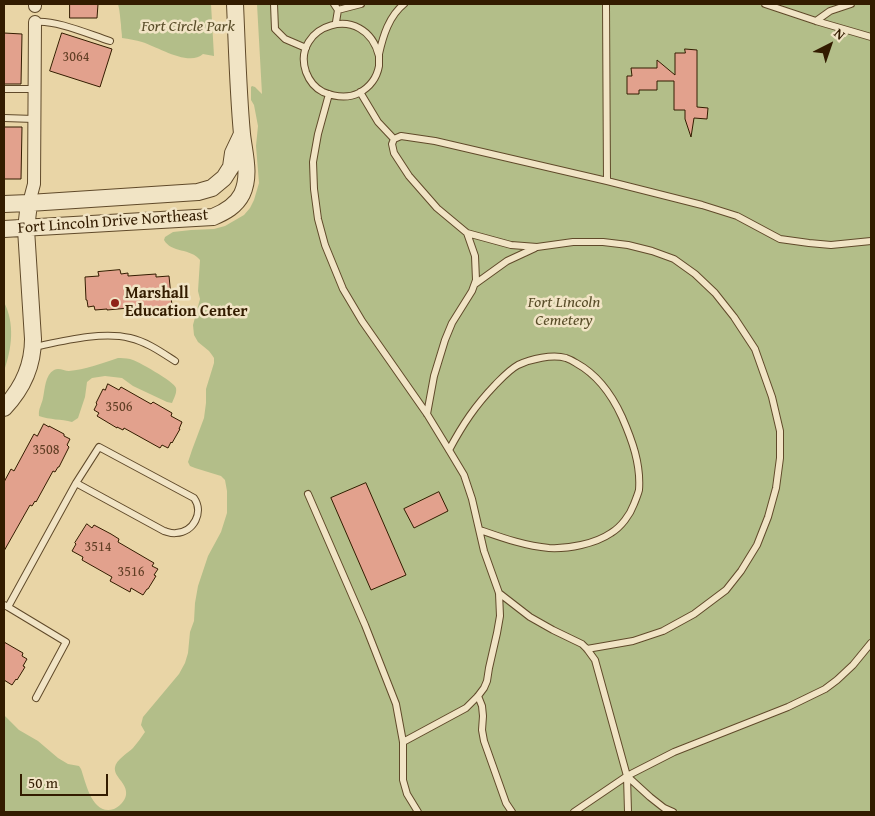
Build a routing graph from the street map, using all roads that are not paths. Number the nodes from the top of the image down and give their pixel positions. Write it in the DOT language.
graph roads {
  1 [pos="235,4"];
  2 [pos="274,4"];
  3 [pos="334,4"];
  4 [pos="361,4"];
  5 [pos="404,4"];
  6 [pos="606,4"];
  7 [pos="765,4"];
  8 [pos="851,4"];
  9 [pos="338,10"];
  10 [pos="35,22"];
  11 [pos="336,22"];
  12 [pos="816,22"];
  13 [pos="871,37"];
  14 [pos="110,41"];
  15 [pos="306,48"];
  16 [pos="379,56"];
  17 [pos="4,89"];
  18 [pos="34,90"];
  19 [pos="360,92"];
  20 [pos="329,94"];
  21 [pos="4,118"];
  22 [pos="34,119"];
  23 [pos="242,133"];
  24 [pos="394,139"];
  25 [pos="607,181"];
  26 [pos="29,203"];
  27 [pos="4,204"];
  28 [pos="26,229"];
  29 [pos="4,230"];
  30 [pos="467,233"];
  31 [pos="871,241"];
  32 [pos="537,248"];
  33 [pos="474,284"];
  34 [pos="33,347"];
  35 [pos="174,361"];
  36 [pos="4,408"];
  37 [pos="427,414"];
  38 [pos="450,450"];
  39 [pos="76,483"];
  40 [pos="308,494"];
  41 [pos="480,530"];
  42 [pos="499,593"];
  43 [pos="6,606"];
  44 [pos="871,643"];
  45 [pos="587,649"];
  46 [pos="478,696"];
  47 [pos="36,698"];
  48 [pos="403,742"];
  49 [pos="627,776"];
  50 [pos="418,812"];
  51 [pos="512,812"];
  52 [pos="574,812"];
  53 [pos="628,812"];
  54 [pos="673,812"];
  1 -- 23 [label="street, Fort Lincoln Drive Northeast"];
  2 -- 15 [label="lane"];
  3 -- 9 [label="lane"];
  4 -- 9 [label="lane"];
  5 -- 16 [label="lane"];
  6 -- 25 [label="lane"];
  7 -- 12 [label="lane"];
  8 -- 12 [label="lane"];
  9 -- 11 [label="lane"];
  10 -- 14 [label="lane"];
  10 -- 18 [label="street"];
  11 -- 15 [label="lane"];
  11 -- 16 [label="lane"];
  12 -- 13 [label="lane"];
  15 -- 20 [label="lane"];
  16 -- 19 [label="lane"];
  17 -- 18 [label="lane"];
  18 -- 22 [label="street"];
  19 -- 20 [label="lane"];
  19 -- 24 [label="lane"];
  20 -- 37 [label="lane"];
  21 -- 22 [label="lane"];
  22 -- 26 [label="street"];
  23 -- 26 [label="street, Fort Lincoln Drive Northeast"];
  23 -- 28 [label="street, Fort Lincoln Drive Northeast"];
  24 -- 25 [label="lane"];
  24 -- 30 [label="lane"];
  25 -- 31 [label="lane"];
  26 -- 27 [label="street, Fort Lincoln Drive Northeast"];
  26 -- 28 [label="street"];
  28 -- 29 [label="street, Fort Lincoln Drive Northeast"];
  28 -- 34 [label="street"];
  30 -- 32 [label="lane"];
  30 -- 33 [label="lane"];
  32 -- 33 [label="lane"];
  32 -- 45 [label="lane"];
  33 -- 37 [label="lane"];
  34 -- 35 [label="lane"];
  34 -- 36 [label="street"];
  37 -- 38 [label="lane"];
  38 -- 41 [label="lane"];
  38 -- 41 [label="lane"];
  39 -- 39 [label="lane"];
  39 -- 43 [label="lane"];
  40 -- 48 [label="lane"];
  41 -- 42 [label="lane"];
  42 -- 45 [label="lane"];
  42 -- 46 [label="lane"];
  43 -- 47 [label="lane"];
  44 -- 49 [label="lane"];
  45 -- 49 [label="lane"];
  46 -- 48 [label="lane"];
  46 -- 51 [label="lane"];
  48 -- 50 [label="lane"];
  49 -- 52 [label="lane"];
  49 -- 53 [label="lane"];
  49 -- 54 [label="lane"];
}
